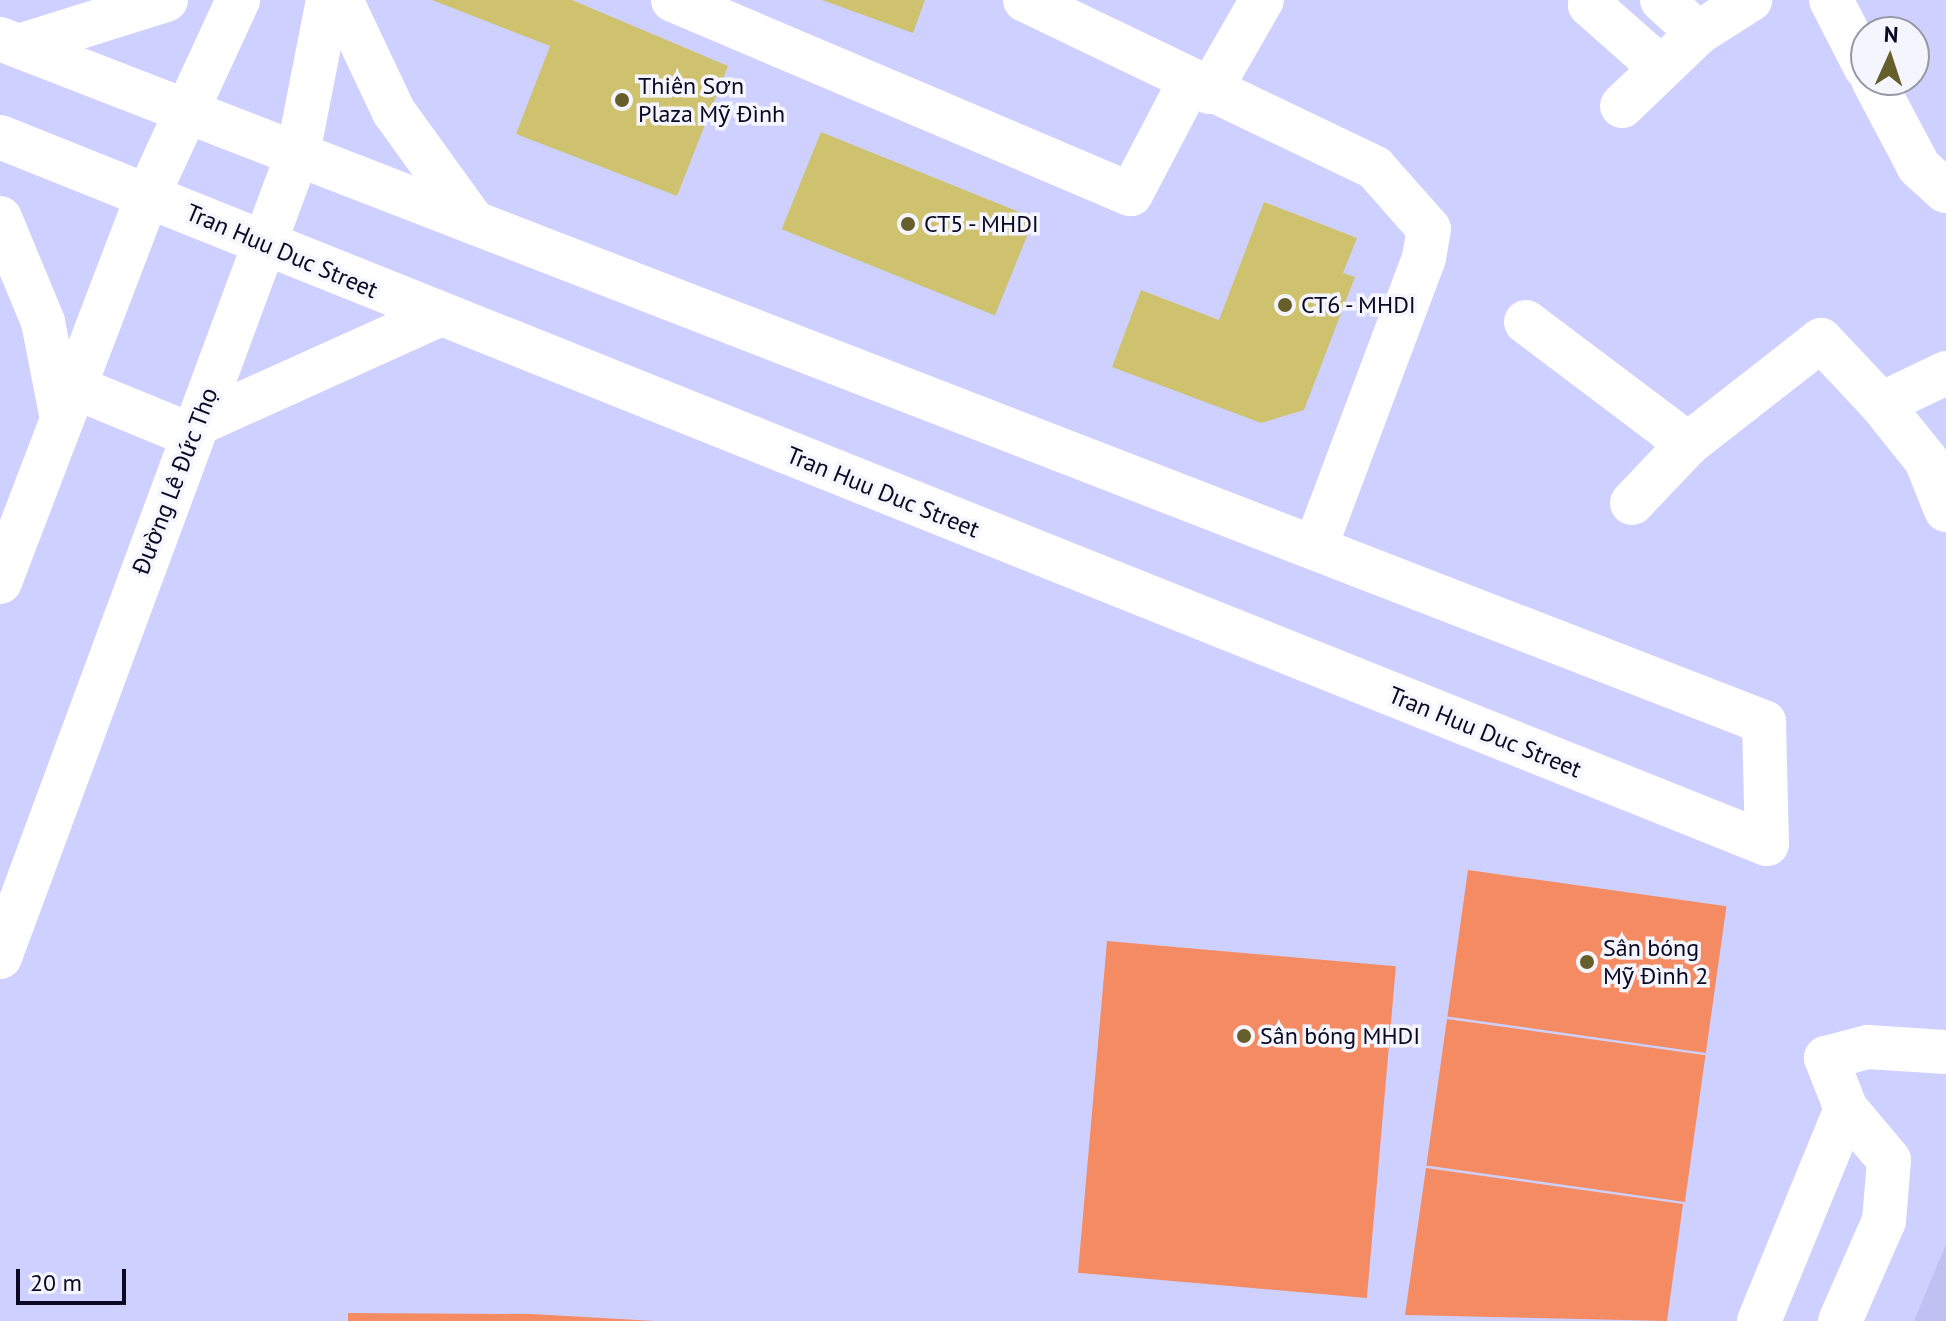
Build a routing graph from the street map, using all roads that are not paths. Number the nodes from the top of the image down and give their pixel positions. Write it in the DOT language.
graph roads {
  1 [pos="166,0"];
  2 [pos="238,0"];
  3 [pos="328,0"];
  4 [pos="341,0"];
  5 [pos="673,0"];
  6 [pos="1025,0"];
  7 [pos="1262,0"];
  8 [pos="1595,0"];
  9 [pos="1662,0"];
  10 [pos="1750,0"];
  11 [pos="1831,0"];
  12 [pos="1698,33"];
  13 [pos="1850,37"];
  14 [pos="10,42"];
  15 [pos="1660,67"];
  16 [pos="1199,88"];
  17 [pos="1881,96"];
  18 [pos="1622,106"];
  19 [pos="186,110"];
  20 [pos="0,137"];
  21 [pos="298,153"];
  22 [pos="1946,191"];
  23 [pos="148,195"];
  24 [pos="0,218"];
  25 [pos="472,220"];
  26 [pos="264,242"];
  27 [pos="436,316"];
  28 [pos="1526,322"];
  29 [pos="1946,373"];
  30 [pos="68,403"];
  31 [pos="1881,404"];
  32 [pos="193,430"];
  33 [pos="1688,444"];
  34 [pos="1632,503"];
  35 [pos="1946,510"];
  36 [pos="1316,545"];
  37 [pos="0,582"];
  38 [pos="0,957"];
  39 [pos="1946,1052"];
  40 [pos="1846,1109"];
  41 [pos="1759,1321"];
  42 [pos="1840,1321"];
  1 -- 14 [label="main road"];
  2 -- 19 [label="main road"];
  3 -- 21 [label="main road, Đường Lê Đức Thọ"];
  4 -- 25 [label="main road"];
  5 -- 16 [label="main road"];
  6 -- 16 [label="main road"];
  7 -- 16 [label="main road"];
  8 -- 15 [label="main road"];
  9 -- 12 [label="main road"];
  10 -- 12 [label="main road"];
  11 -- 13 [label="main road"];
  12 -- 15 [label="main road"];
  14 -- 19 [label="main road"];
  15 -- 18 [label="main road"];
  16 -- 36 [label="main road"];
  17 -- 22 [label="main road"];
  19 -- 21 [label="main road"];
  19 -- 23 [label="main road"];
  20 -- 23 [label="main road, Tran Huu Duc Street"];
  21 -- 25 [label="main road"];
  21 -- 26 [label="main road, Đường Lê Đức Thọ"];
  23 -- 26 [label="main road, Tran Huu Duc Street"];
  23 -- 30 [label="main road"];
  24 -- 30 [label="main road"];
  25 -- 36 [label="main road"];
  26 -- 27 [label="main road, Tran Huu Duc Street"];
  26 -- 32 [label="main road, Đường Lê Đức Thọ"];
  27 -- 32 [label="main road"];
  27 -- 36 [label="main road, Tran Huu Duc Street"];
  28 -- 33 [label="main road"];
  29 -- 31 [label="main road"];
  30 -- 32 [label="main road"];
  30 -- 37 [label="main road"];
  31 -- 33 [label="main road"];
  31 -- 35 [label="main road"];
  32 -- 38 [label="main road, Đường Lê Đức Thọ"];
  33 -- 34 [label="main road"];
  39 -- 40 [label="main road"];
  40 -- 41 [label="main road"];
  40 -- 42 [label="main road"];
}
